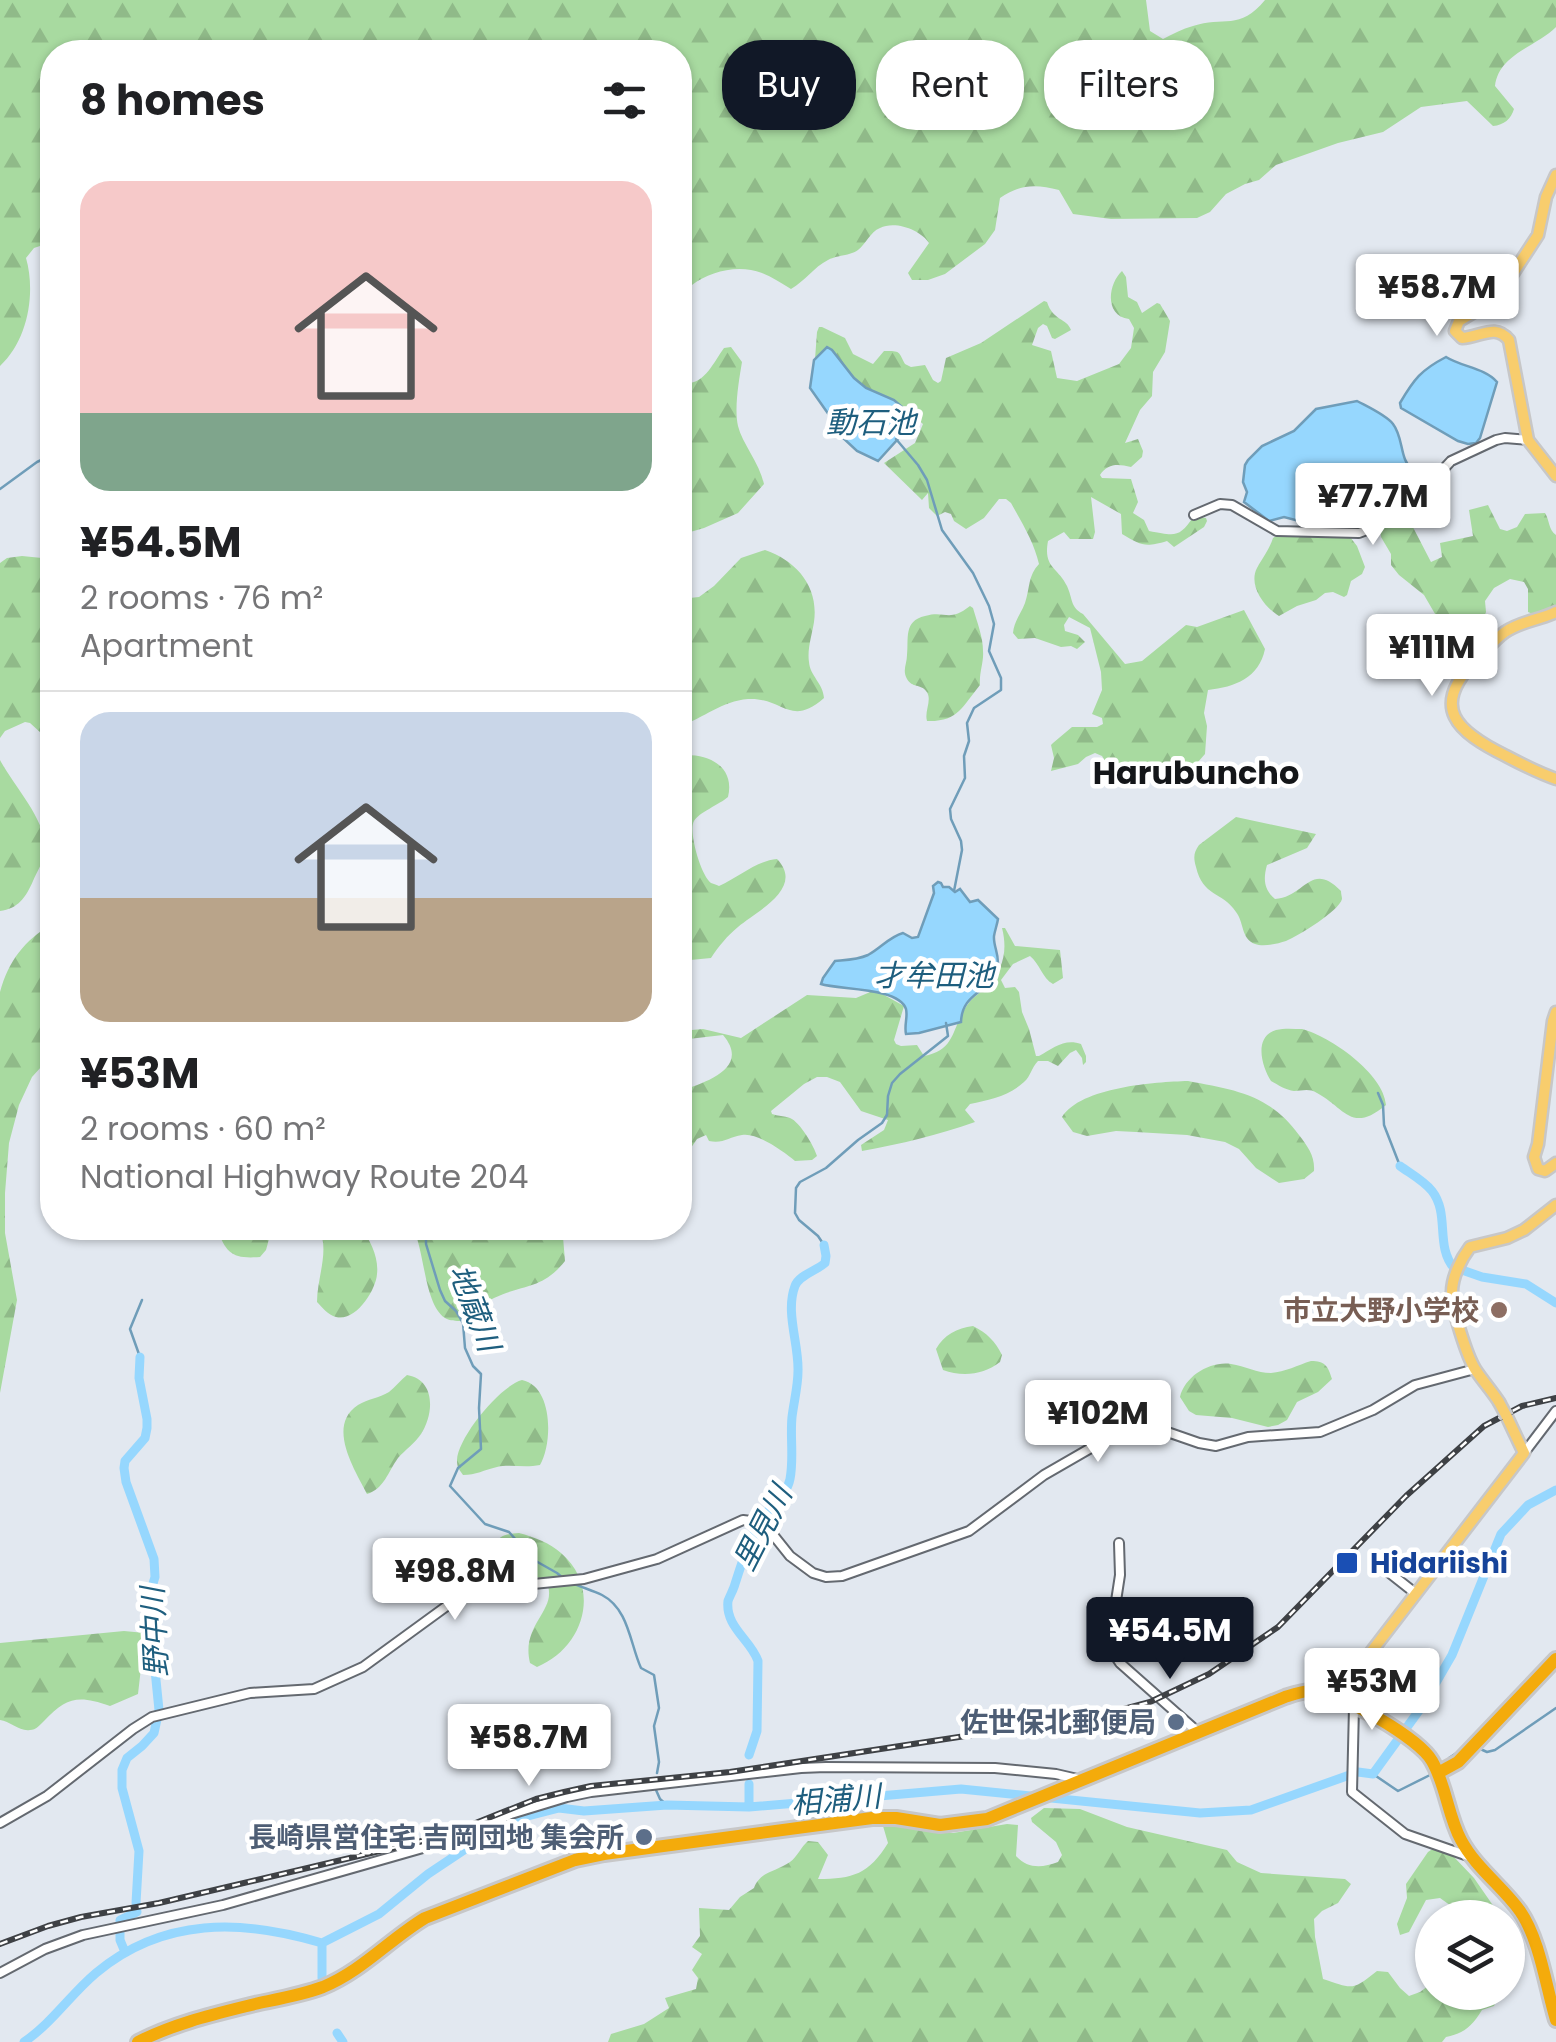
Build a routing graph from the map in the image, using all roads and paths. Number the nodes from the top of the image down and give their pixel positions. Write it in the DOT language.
graph roads {
  1 [pos="1556,174"];
  2 [pos="1528,440"];
  3 [pos="1556,476"];
  4 [pos="1194,515"];
  5 [pos="1556,612"];
  6 [pos="1556,779"];
  7 [pos="1556,1012"];
  8 [pos="1556,1163"];
  9 [pos="1556,1204"];
  10 [pos="1476,1369"];
  11 [pos="1556,1412"];
  12 [pos="1524,1453"];
  13 [pos="1118,1544"];
  14 [pos="1377,1563"];
  15 [pos="1415,1592"];
  16 [pos="1556,1659"];
  17 [pos="1354,1707"];
  18 [pos="1199,1733"];
  19 [pos="1438,1773"];
  20 [pos="1076,1782"];
  21 [pos="0,1824"];
  22 [pos="1472,1857"];
  23 [pos="0,1973"];
  24 [pos="1556,2020"];
  25 [pos="138,2042"];
  1 -- 2 [label="main road"];
  2 -- 3 [label="main road"];
  2 -- 4 [label="street"];
  5 -- 6 [label="main road"];
  7 -- 8 [label="main road"];
  9 -- 10 [label="main road"];
  10 -- 12 [label="main road, bridge"];
  10 -- 21 [label="street"];
  11 -- 12 [label="street"];
  12 -- 15 [label="main road"];
  13 -- 18 [label="street"];
  14 -- 15 [label="street"];
  15 -- 17 [label="main road"];
  16 -- 19 [label="highway"];
  17 -- 18 [label="highway"];
  17 -- 19 [label="highway"];
  17 -- 22 [label="street"];
  18 -- 20 [label="highway"];
  19 -- 22 [label="highway"];
  20 -- 23 [label="street"];
  20 -- 25 [label="highway"];
  22 -- 24 [label="highway"];
}
